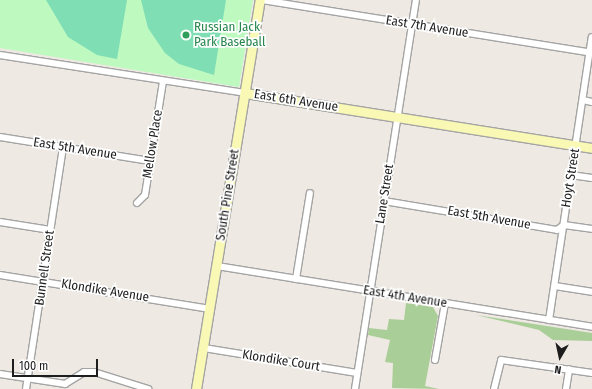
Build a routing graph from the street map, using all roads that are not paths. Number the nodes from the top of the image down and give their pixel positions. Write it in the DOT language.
graph roads {
  1 [pos="261,0"];
  2 [pos="416,0"];
  3 [pos="412,24"];
  4 [pos="592,37"];
  5 [pos="591,53"];
  6 [pos="0,55"];
  7 [pos="163,81"];
  8 [pos="245,93"];
  9 [pos="582,100"];
  10 [pos="592,102"];
  11 [pos="398,117"];
  12 [pos="0,137"];
  13 [pos="576,145"];
  14 [pos="63,148"];
  15 [pos="592,148"];
  16 [pos="150,161"];
  17 [pos="571,175"];
  18 [pos="592,178"];
  19 [pos="310,193"];
  20 [pos="384,201"];
  21 [pos="137,203"];
  22 [pos="0,222"];
  23 [pos="564,225"];
  24 [pos="592,229"];
  25 [pos="50,230"];
  26 [pos="217,266"];
  27 [pos="0,275"];
  28 [pos="296,279"];
  29 [pos="43,281"];
  30 [pos="554,286"];
  31 [pos="368,292"];
  32 [pos="592,292"];
  33 [pos="445,303"];
  34 [pos="210,309"];
  35 [pos="549,320"];
  36 [pos="592,327"];
  37 [pos="204,348"];
  38 [pos="435,360"];
  39 [pos="569,369"];
  40 [pos="357,373"];
  41 [pos="592,373"];
  42 [pos="0,374"];
  43 [pos="28,378"];
  44 [pos="26,389"];
  45 [pos="148,389"];
  46 [pos="196,389"];
  47 [pos="355,389"];
  48 [pos="494,389"];
  49 [pos="566,389"];
  1 -- 3 [label="street, East 7th Avenue"];
  1 -- 8 [label="street, South Pine Street"];
  2 -- 3 [label="street, Lane Street"];
  3 -- 5 [label="street, East 7th Avenue"];
  3 -- 11 [label="street, Lane Street"];
  4 -- 5 [label="street, Hoyt Street"];
  5 -- 9 [label="street, Hoyt Street"];
  6 -- 7 [label="street, East 6th Avenue"];
  7 -- 8 [label="street, East 6th Avenue"];
  7 -- 16 [label="street, Mellow Place"];
  8 -- 11 [label="street, East 6th Avenue"];
  8 -- 26 [label="street, South Pine Street"];
  9 -- 10 [label="street"];
  9 -- 13 [label="street, Hoyt Street"];
  11 -- 13 [label="street, East 6th Avenue"];
  11 -- 20 [label="street, Lane Street"];
  12 -- 14 [label="street, East 5th Avenue"];
  13 -- 15 [label="street, East 6th Avenue"];
  13 -- 17 [label="street, Hoyt Street"];
  14 -- 16 [label="street, East 5th Avenue"];
  14 -- 25 [label="street, Bunnell Street"];
  16 -- 21 [label="street, Mellow Place"];
  17 -- 18 [label="street"];
  17 -- 23 [label="street, Hoyt Street"];
  19 -- 28 [label="street"];
  20 -- 23 [label="street, East 5th Avenue"];
  20 -- 31 [label="street, Lane Street"];
  22 -- 25 [label="street"];
  23 -- 24 [label="street, East 5th Avenue"];
  23 -- 30 [label="street, Hoyt Street"];
  25 -- 29 [label="street, Bunnell Street"];
  26 -- 28 [label="street, East 4th Avenue"];
  26 -- 34 [label="street, South Pine Street"];
  27 -- 29 [label="street, Klondike Avenue"];
  28 -- 31 [label="street, East 4th Avenue"];
  29 -- 34 [label="street, Klondike Avenue"];
  29 -- 43 [label="street, Bunnell Street"];
  30 -- 32 [label="street"];
  30 -- 35 [label="street, Hoyt Street"];
  31 -- 33 [label="street, East 4th Avenue"];
  31 -- 40 [label="street, Lane Street"];
  33 -- 35 [label="street, East 4th Avenue"];
  33 -- 38 [label="street"];
  34 -- 37 [label="street, South Pine Street"];
  35 -- 36 [label="street, East 4th Avenue"];
  37 -- 40 [label="street, Klondike Court"];
  37 -- 46 [label="street, South Pine Street"];
  39 -- 41 [label="street"];
  39 -- 48 [label="street"];
  39 -- 49 [label="street"];
  40 -- 47 [label="street, Lane Street"];
  42 -- 43 [label="street"];
  43 -- 44 [label="street, Bunnell Street"];
  43 -- 45 [label="street"];
}
